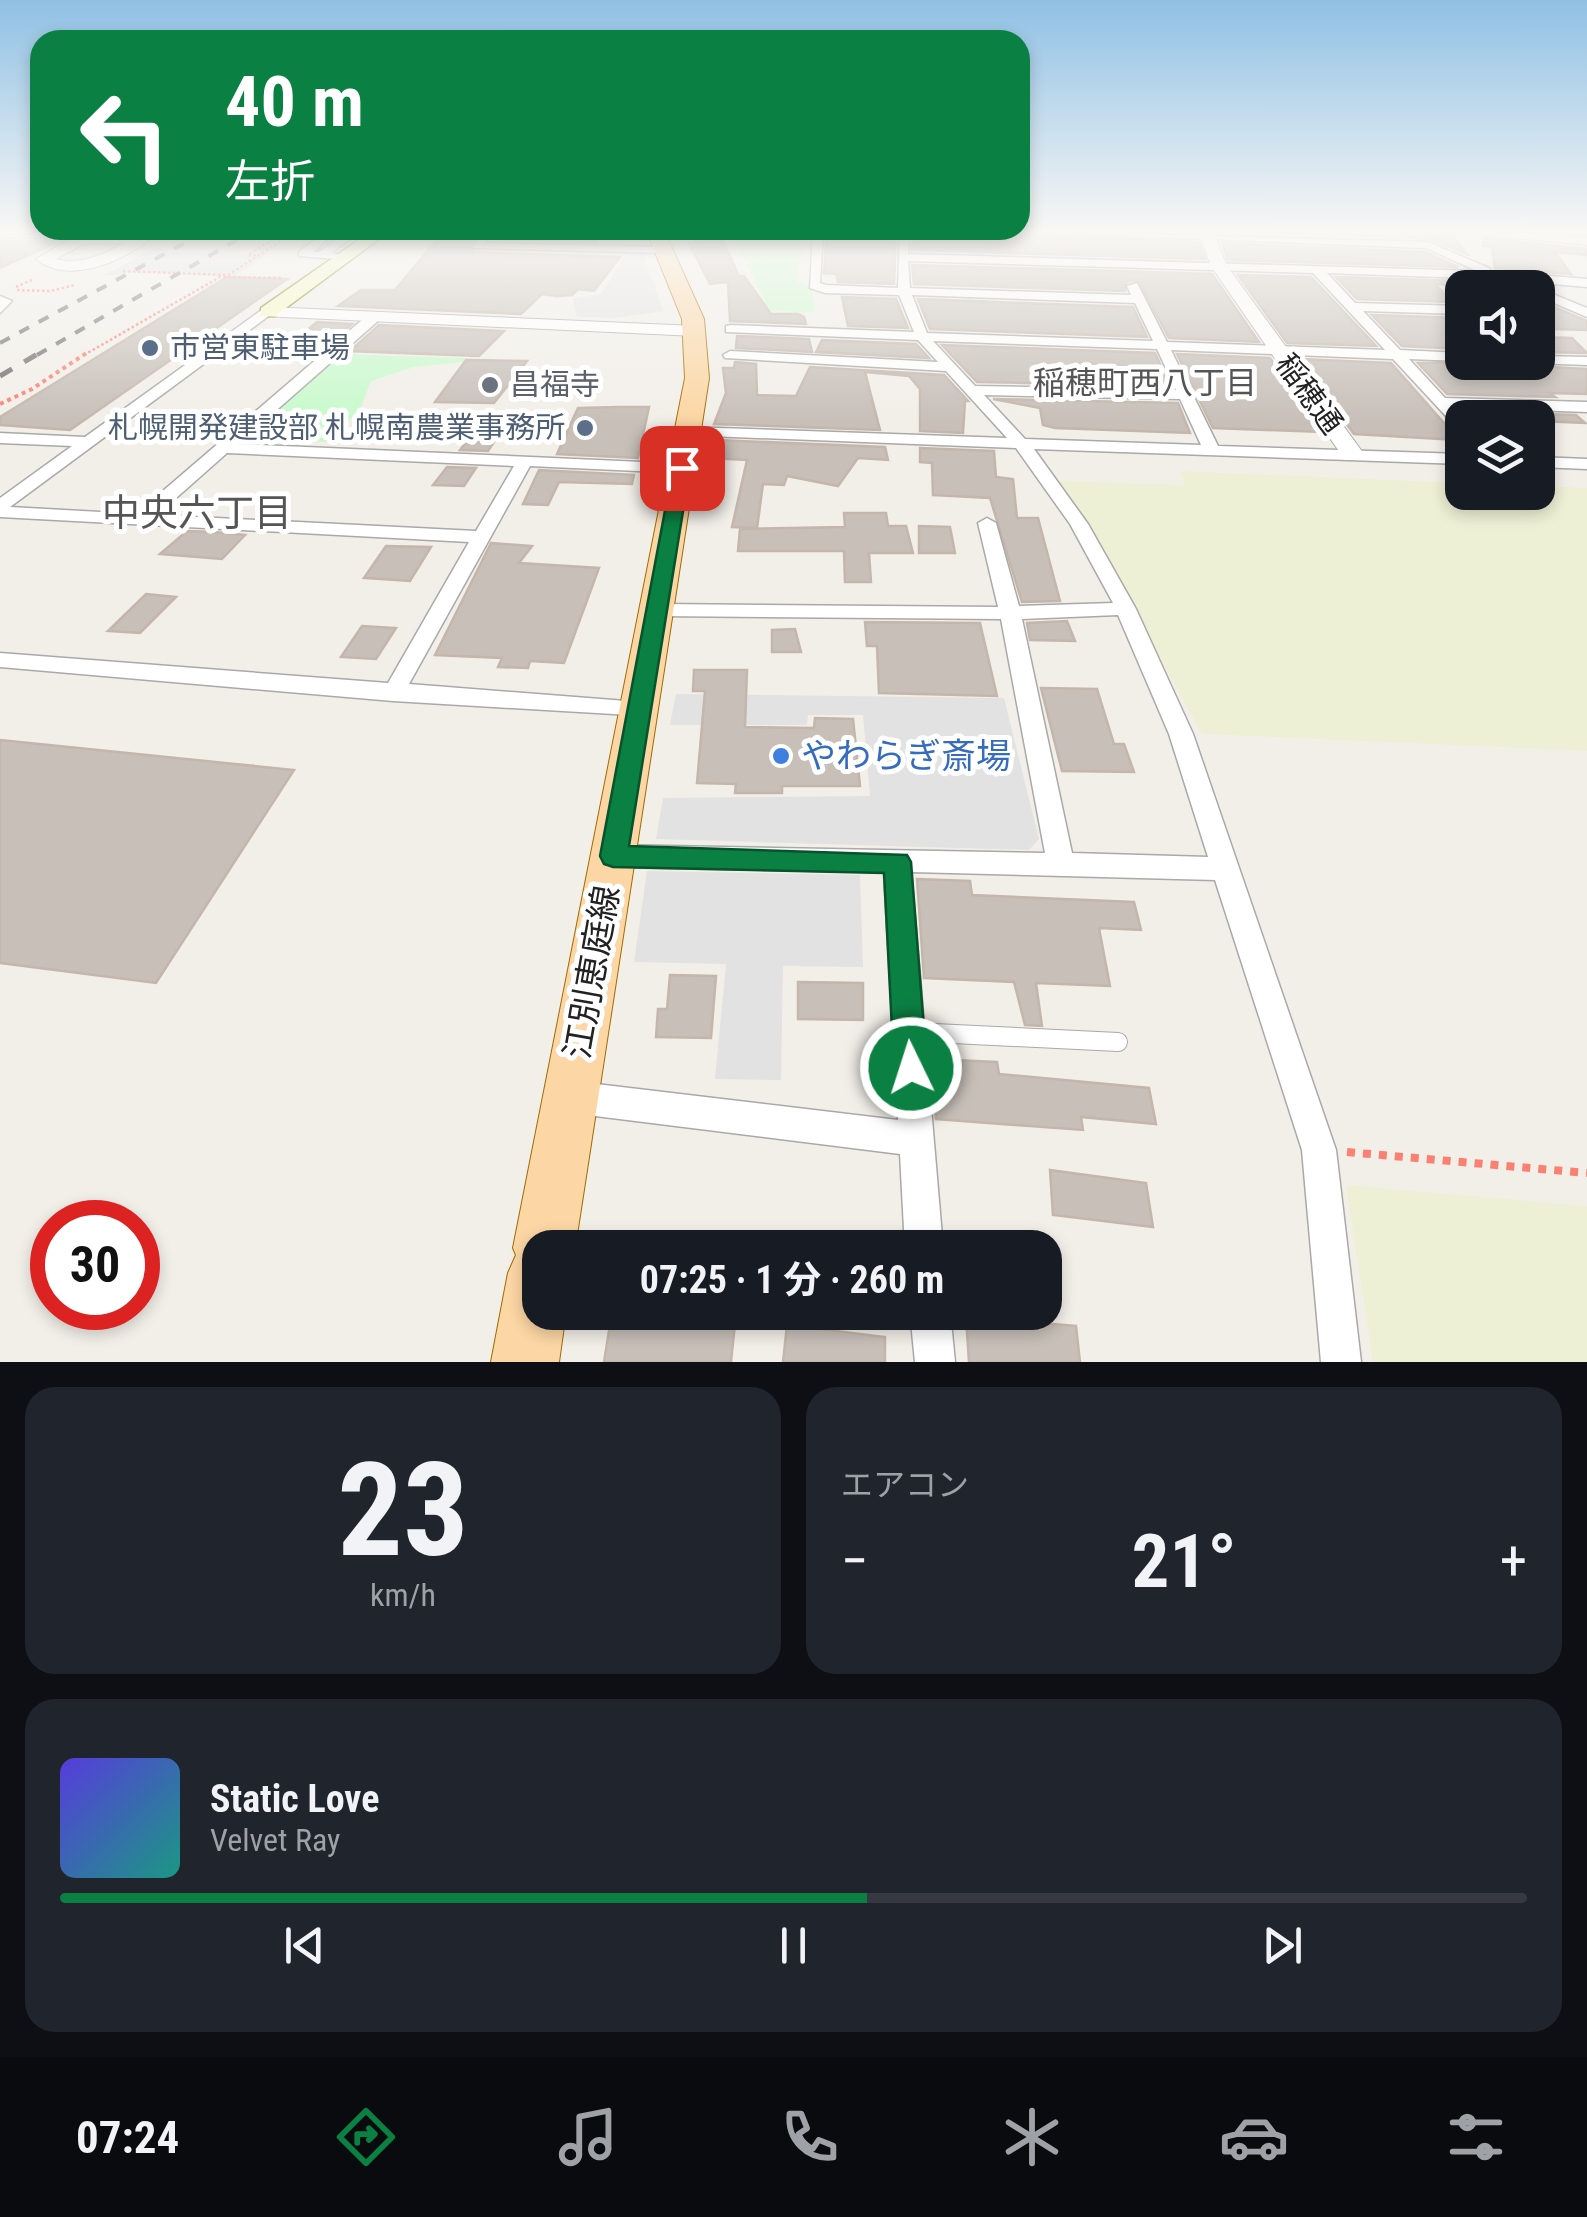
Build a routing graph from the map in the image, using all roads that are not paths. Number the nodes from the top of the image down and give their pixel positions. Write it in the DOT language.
graph roads {
  1 [pos="294,294"];
  2 [pos="692,294"];
  3 [pos="905,294"];
  4 [pos="979,294"];
  5 [pos="1136,294"];
  6 [pos="1238,294"];
  7 [pos="1339,294"];
  8 [pos="1138,299"];
  9 [pos="1555,299"];
  10 [pos="0,300"];
  11 [pos="1352,307"];
  12 [pos="0,309"];
  13 [pos="1445,310"];
  14 [pos="268,312"];
  15 [pos="1555,313"];
  16 [pos="1587,313"];
  17 [pos="374,317"];
  18 [pos="714,330"];
  19 [pos="923,338"];
  20 [pos="1158,345"];
  21 [pos="1277,350"];
  22 [pos="1397,354"];
  23 [pos="730,356"];
  24 [pos="1445,356"];
  25 [pos="1555,361"];
  26 [pos="1587,362"];
  27 [pos="946,367"];
  28 [pos="970,390"];
  29 [pos="1184,396"];
  30 [pos="1442,402"];
  31 [pos="1445,405"];
  32 [pos="1587,407"];
  33 [pos="0,438"];
  34 [pos="86,442"];
  35 [pos="1024,447"];
  36 [pos="226,448"];
  37 [pos="685,450"];
  38 [pos="1212,450"];
  39 [pos="1353,455"];
  40 [pos="1445,458"];
  41 [pos="524,462"];
  42 [pos="1555,463"];
  43 [pos="1587,464"];
  44 [pos="0,509"];
  45 [pos="141,520"];
  46 [pos="987,523"];
  47 [pos="482,537"];
  48 [pos="1126,608"];
  49 [pos="660,610"];
  50 [pos="1010,614"];
  51 [pos="0,660"];
  52 [pos="393,693"];
  53 [pos="639,710"];
  54 [pos="613,856"];
  55 [pos="897,862"];
  56 [pos="1061,864"];
  57 [pos="1226,869"];
  58 [pos="909,1032"];
  59 [pos="1118,1042"];
  60 [pos="569,1097"];
  61 [pos="915,1139"];
  62 [pos="547,1230"];
  63 [pos="923,1230"];
  64 [pos="531,1330"];
  65 [pos="931,1330"];
  66 [pos="526,1362"];
  67 [pos="934,1362"];
  68 [pos="1340,1362"];
  1 -- 14 [label="main road"];
  2 -- 18 [label="main road, 江別恵庭線"];
  3 -- 19 [label="street"];
  4 -- 8 [label="street"];
  5 -- 8 [label="street"];
  6 -- 21 [label="street, 稲穂通"];
  7 -- 11 [label="street"];
  8 -- 20 [label="street"];
  9 -- 16 [label="street"];
  10 -- 12 [label="street"];
  11 -- 13 [label="street"];
  11 -- 22 [label="street"];
  14 -- 17 [label="street"];
  14 -- 34 [label="street"];
  15 -- 16 [label="street"];
  17 -- 18 [label="street"];
  17 -- 36 [label="street"];
  18 -- 19 [label="street"];
  18 -- 37 [label="main road, 江別恵庭線"];
  19 -- 20 [label="street"];
  19 -- 27 [label="street"];
  20 -- 21 [label="street"];
  20 -- 29 [label="street"];
  21 -- 22 [label="street"];
  21 -- 39 [label="street, 稲穂通"];
  22 -- 24 [label="street"];
  22 -- 30 [label="street"];
  23 -- 27 [label="street"];
  25 -- 26 [label="street"];
  27 -- 28 [label="street"];
  28 -- 29 [label="street"];
  28 -- 35 [label="street"];
  29 -- 38 [label="street"];
  30 -- 31 [label="street"];
  30 -- 32 [label="street"];
  33 -- 34 [label="street"];
  34 -- 44 [label="street"];
  35 -- 37 [label="street"];
  35 -- 38 [label="street"];
  35 -- 48 [label="street"];
  36 -- 41 [label="street"];
  36 -- 45 [label="street"];
  37 -- 41 [label="street"];
  37 -- 49 [label="main road, 江別恵庭線"];
  38 -- 39 [label="street"];
  39 -- 40 [label="street"];
  41 -- 47 [label="street"];
  42 -- 43 [label="street"];
  44 -- 45 [label="street"];
  45 -- 47 [label="street"];
  46 -- 50 [label="street"];
  47 -- 52 [label="street"];
  48 -- 50 [label="street"];
  48 -- 57 [label="street"];
  49 -- 50 [label="street"];
  49 -- 53 [label="main road, 江別恵庭線"];
  50 -- 56 [label="street"];
  51 -- 52 [label="street"];
  52 -- 53 [label="street"];
  53 -- 54 [label="main road, 江別恵庭線"];
  54 -- 55 [label="street"];
  54 -- 60 [label="main road, 江別恵庭線"];
  55 -- 56 [label="street"];
  55 -- 58 [label="street"];
  56 -- 57 [label="street"];
  57 -- 68 [label="street"];
  58 -- 59 [label="lane"];
  58 -- 61 [label="street"];
  60 -- 61 [label="street"];
  60 -- 62 [label="main road, 江別恵庭線"];
  61 -- 63 [label="street"];
  64 -- 66 [label="main road"];
  65 -- 67 [label="street"];
}
